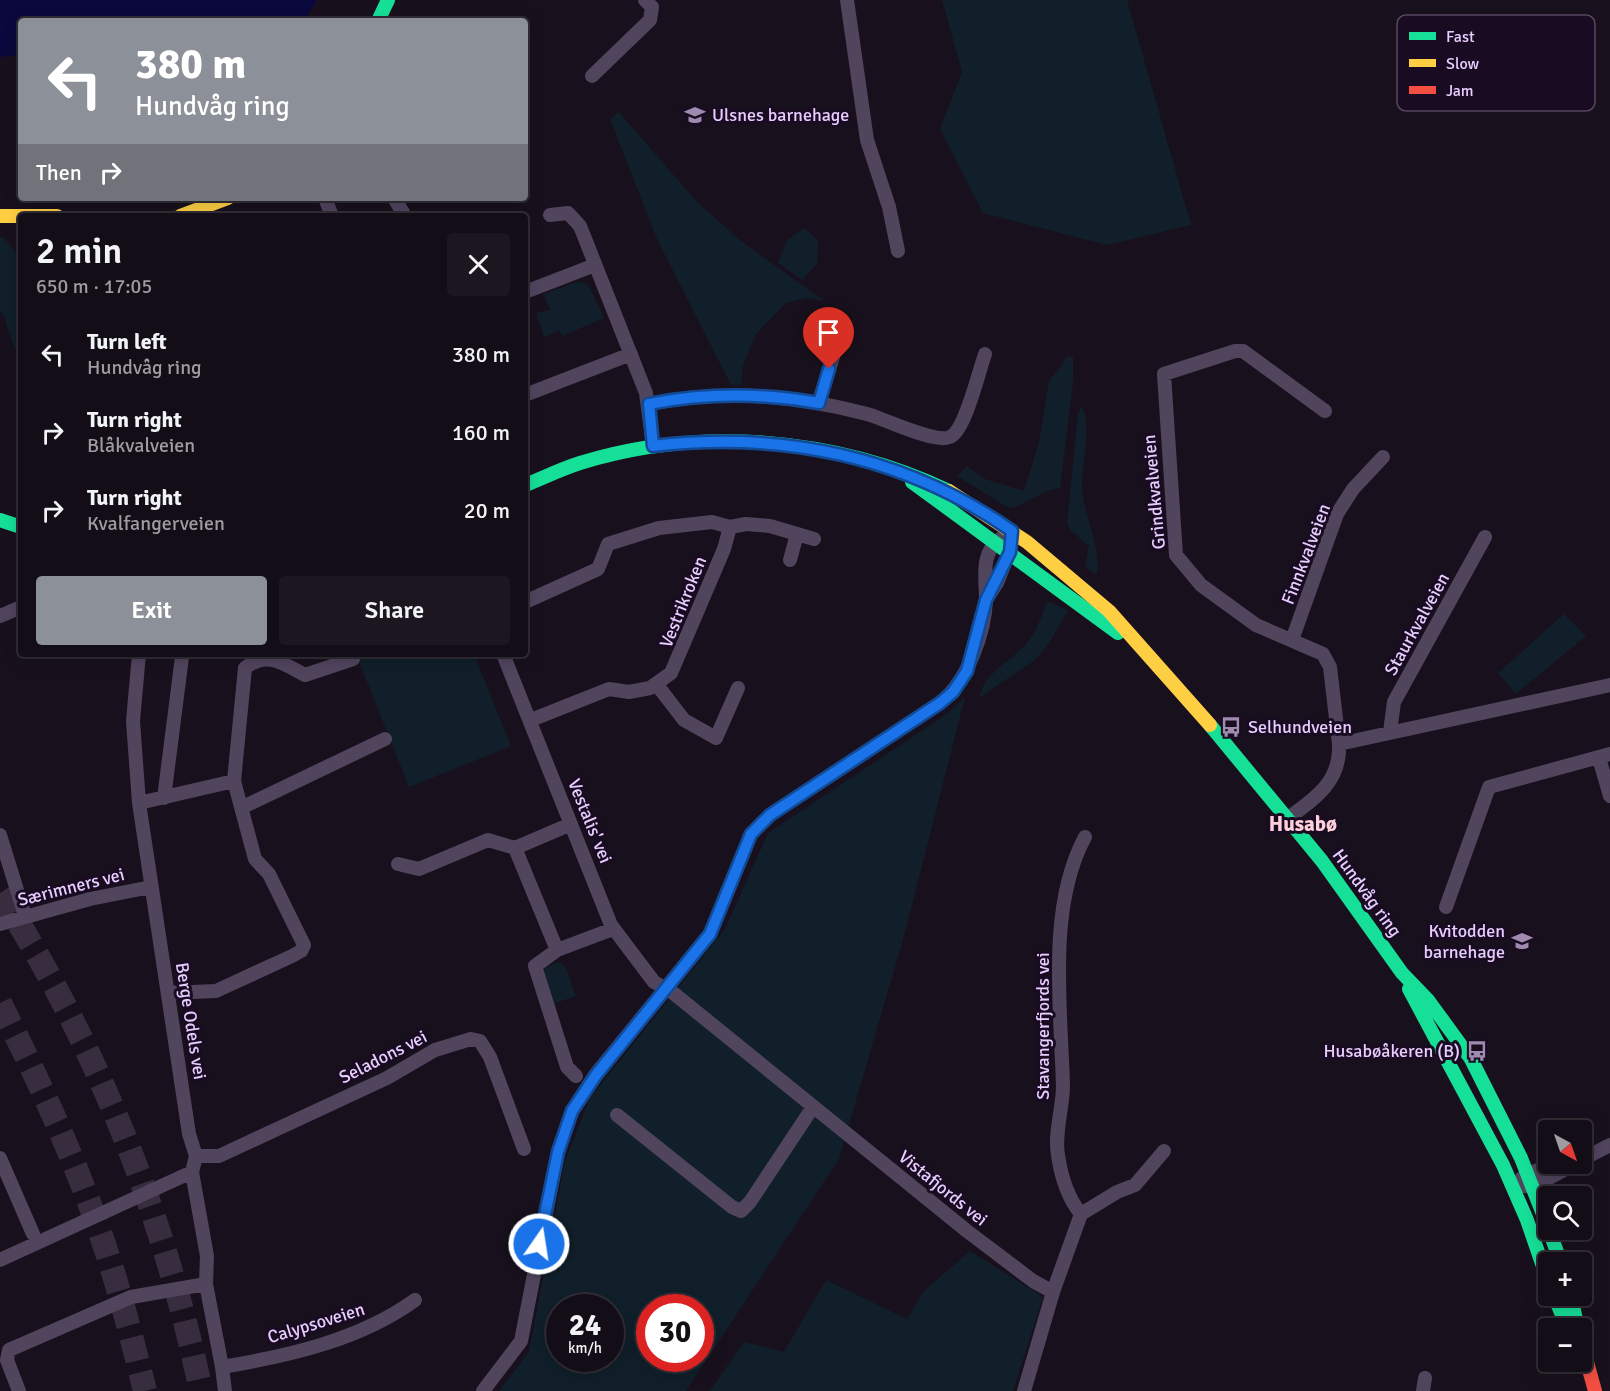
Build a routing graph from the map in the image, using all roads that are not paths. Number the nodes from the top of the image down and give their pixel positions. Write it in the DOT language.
graph roads {
  1 [pos="388,0"];
  2 [pos="645,0"];
  3 [pos="848,0"];
  4 [pos="379,18"];
  5 [pos="592,76"];
  6 [pos="221,201"];
  7 [pos="194,213"];
  8 [pos="550,215"];
  9 [pos="0,216"];
  10 [pos="18,216"];
  11 [pos="898,251"];
  12 [pos="595,265"];
  13 [pos="528,291"];
  14 [pos="841,330"];
  15 [pos="631,354"];
  16 [pos="985,354"];
  17 [pos="528,394"];
  18 [pos="819,403"];
  19 [pos="649,404"];
  20 [pos="1325,411"];
  21 [pos="653,446"];
  22 [pos="1383,457"];
  23 [pos="902,475"];
  24 [pos="528,484"];
  25 [pos="0,520"];
  26 [pos="18,526"];
  27 [pos="730,526"];
  28 [pos="1012,531"];
  29 [pos="797,534"];
  30 [pos="1485,537"];
  31 [pos="814,539"];
  32 [pos="996,542"];
  33 [pos="1010,552"];
  34 [pos="790,560"];
  35 [pos="986,600"];
  36 [pos="528,601"];
  37 [pos="18,608"];
  38 [pos="0,616"];
  39 [pos="1292,640"];
  40 [pos="1137,646"];
  41 [pos="140,657"];
  42 [pos="182,657"];
  43 [pos="504,657"];
  44 [pos="353,659"];
  45 [pos="657,684"];
  46 [pos="738,688"];
  47 [pos="1609,690"];
  48 [pos="531,720"];
  49 [pos="1390,732"];
  50 [pos="385,739"];
  51 [pos="1339,744"];
  52 [pos="1605,756"];
  53 [pos="234,781"];
  54 [pos="1610,796"];
  55 [pos="164,798"];
  56 [pos="139,803"];
  57 [pos="243,807"];
  58 [pos="1288,818"];
  59 [pos="571,824"];
  60 [pos="0,835"];
  61 [pos="1085,837"];
  62 [pos="515,848"];
  63 [pos="398,864"];
  64 [pos="151,887"];
  65 [pos="1446,907"];
  66 [pos="25,916"];
  67 [pos="0,924"];
  68 [pos="613,929"];
  69 [pos="557,950"];
  70 [pos="1402,973"];
  71 [pos="664,989"];
  72 [pos="169,993"];
  73 [pos="576,1076"];
  74 [pos="813,1107"];
  75 [pos="617,1115"];
  76 [pos="526,1142"];
  77 [pos="1610,1145"];
  78 [pos="1164,1151"];
  79 [pos="1592,1153"];
  80 [pos="196,1156"];
  81 [pos="0,1158"];
  82 [pos="192,1172"];
  83 [pos="1539,1174"];
  84 [pos="1545,1174"];
  85 [pos="1531,1180"];
  86 [pos="1513,1186"];
  87 [pos="1538,1199"];
  88 [pos="1081,1214"];
  89 [pos="33,1234"];
  90 [pos="1538,1254"];
  91 [pos="0,1260"];
  92 [pos="206,1284"];
  93 [pos="1053,1292"];
  94 [pos="416,1300"];
  95 [pos="222,1367"];
  96 [pos="1588,1372"];
  97 [pos="19,1391"];
  98 [pos="225,1391"];
  99 [pos="483,1391"];
  100 [pos="1024,1391"];
  101 [pos="1595,1391"];
  1 -- 4 [label="main road"];
  2 -- 5 [label="street"];
  3 -- 11 [label="street"];
  6 -- 7 [label="main road"];
  8 -- 12 [label="street"];
  9 -- 10 [label="main road"];
  12 -- 13 [label="street"];
  12 -- 15 [label="street"];
  14 -- 18 [label="street"];
  15 -- 17 [label="street"];
  15 -- 19 [label="street"];
  16 -- 18 [label="street"];
  18 -- 19 [label="street"];
  19 -- 21 [label="street"];
  20 -- 39 [label="street, Grindkvalveien"];
  21 -- 23 [label="main road, Hundvåg ring"];
  21 -- 24 [label="main road, Hundvåg ring"];
  22 -- 39 [label="street, Finnkvalveien"];
  23 -- 28 [label="main road, Hundvåg ring"];
  23 -- 32 [label="main road, Hundvåg ring"];
  25 -- 26 [label="main road"];
  27 -- 29 [label="street"];
  27 -- 36 [label="street"];
  27 -- 45 [label="street, Vestrikroken"];
  28 -- 32 [label="street"];
  28 -- 33 [label="street"];
  28 -- 40 [label="main road, Hundvåg ring"];
  29 -- 31 [label="street"];
  29 -- 34 [label="street"];
  30 -- 49 [label="street, Staurkvalveien"];
  32 -- 33 [label="main road, Hundvåg ring"];
  32 -- 35 [label="street"];
  33 -- 35 [label="street"];
  33 -- 40 [label="main road, Hundvåg ring"];
  35 -- 71 [label="street"];
  37 -- 38 [label="street"];
  39 -- 51 [label="street, Grindkvalveien"];
  40 -- 58 [label="main road, Hundvåg ring"];
  41 -- 56 [label="street, Berge Odels vei"];
  42 -- 55 [label="street"];
  43 -- 48 [label="street, Vestalis' vei"];
  44 -- 53 [label="street"];
  45 -- 46 [label="street"];
  45 -- 48 [label="street"];
  47 -- 49 [label="street"];
  48 -- 59 [label="street, Vestalis' vei"];
  49 -- 51 [label="street"];
  50 -- 57 [label="street"];
  51 -- 58 [label="street"];
  52 -- 54 [label="street"];
  52 -- 65 [label="street"];
  53 -- 55 [label="street"];
  53 -- 57 [label="street"];
  55 -- 56 [label="street"];
  56 -- 64 [label="street, Berge Odels vei"];
  57 -- 72 [label="street"];
  58 -- 70 [label="main road, Hundvåg ring"];
  59 -- 62 [label="street"];
  59 -- 68 [label="street, Vestalis' vei"];
  60 -- 66 [label="street"];
  61 -- 88 [label="street, Stavangerfjords vei"];
  62 -- 63 [label="street"];
  62 -- 69 [label="street"];
  64 -- 66 [label="street, Særimners vei"];
  64 -- 72 [label="street, Berge Odels vei"];
  66 -- 67 [label="street, Særimners vei"];
  68 -- 69 [label="street"];
  68 -- 71 [label="street, Vestalis' vei"];
  69 -- 73 [label="street"];
  70 -- 85 [label="main road, Hundvåg ring"];
  70 -- 86 [label="main road, Hundvåg ring"];
  71 -- 74 [label="street, Vistafjords vei"];
  71 -- 99 [label="street"];
  72 -- 80 [label="street, Berge Odels vei"];
  74 -- 75 [label="street"];
  74 -- 93 [label="street, Vistafjords vei"];
  76 -- 80 [label="street, Seladons vei"];
  77 -- 79 [label="street"];
  78 -- 88 [label="street"];
  80 -- 82 [label="street, Berge Odels vei"];
  81 -- 89 [label="street"];
  82 -- 91 [label="street"];
  82 -- 92 [label="street, Berge Odels vei"];
  83 -- 85 [label="street"];
  84 -- 85 [label="street"];
  85 -- 86 [label="street"];
  85 -- 87 [label="main road, Hundvåg ring"];
  86 -- 90 [label="main road, Hundvåg ring"];
  88 -- 93 [label="street"];
  92 -- 95 [label="street, Berge Odels vei"];
  92 -- 97 [label="street"];
  93 -- 100 [label="street"];
  94 -- 95 [label="street, Calypsoveien"];
  95 -- 98 [label="street, Berge Odels vei"];
  96 -- 101 [label="main road"];
}
